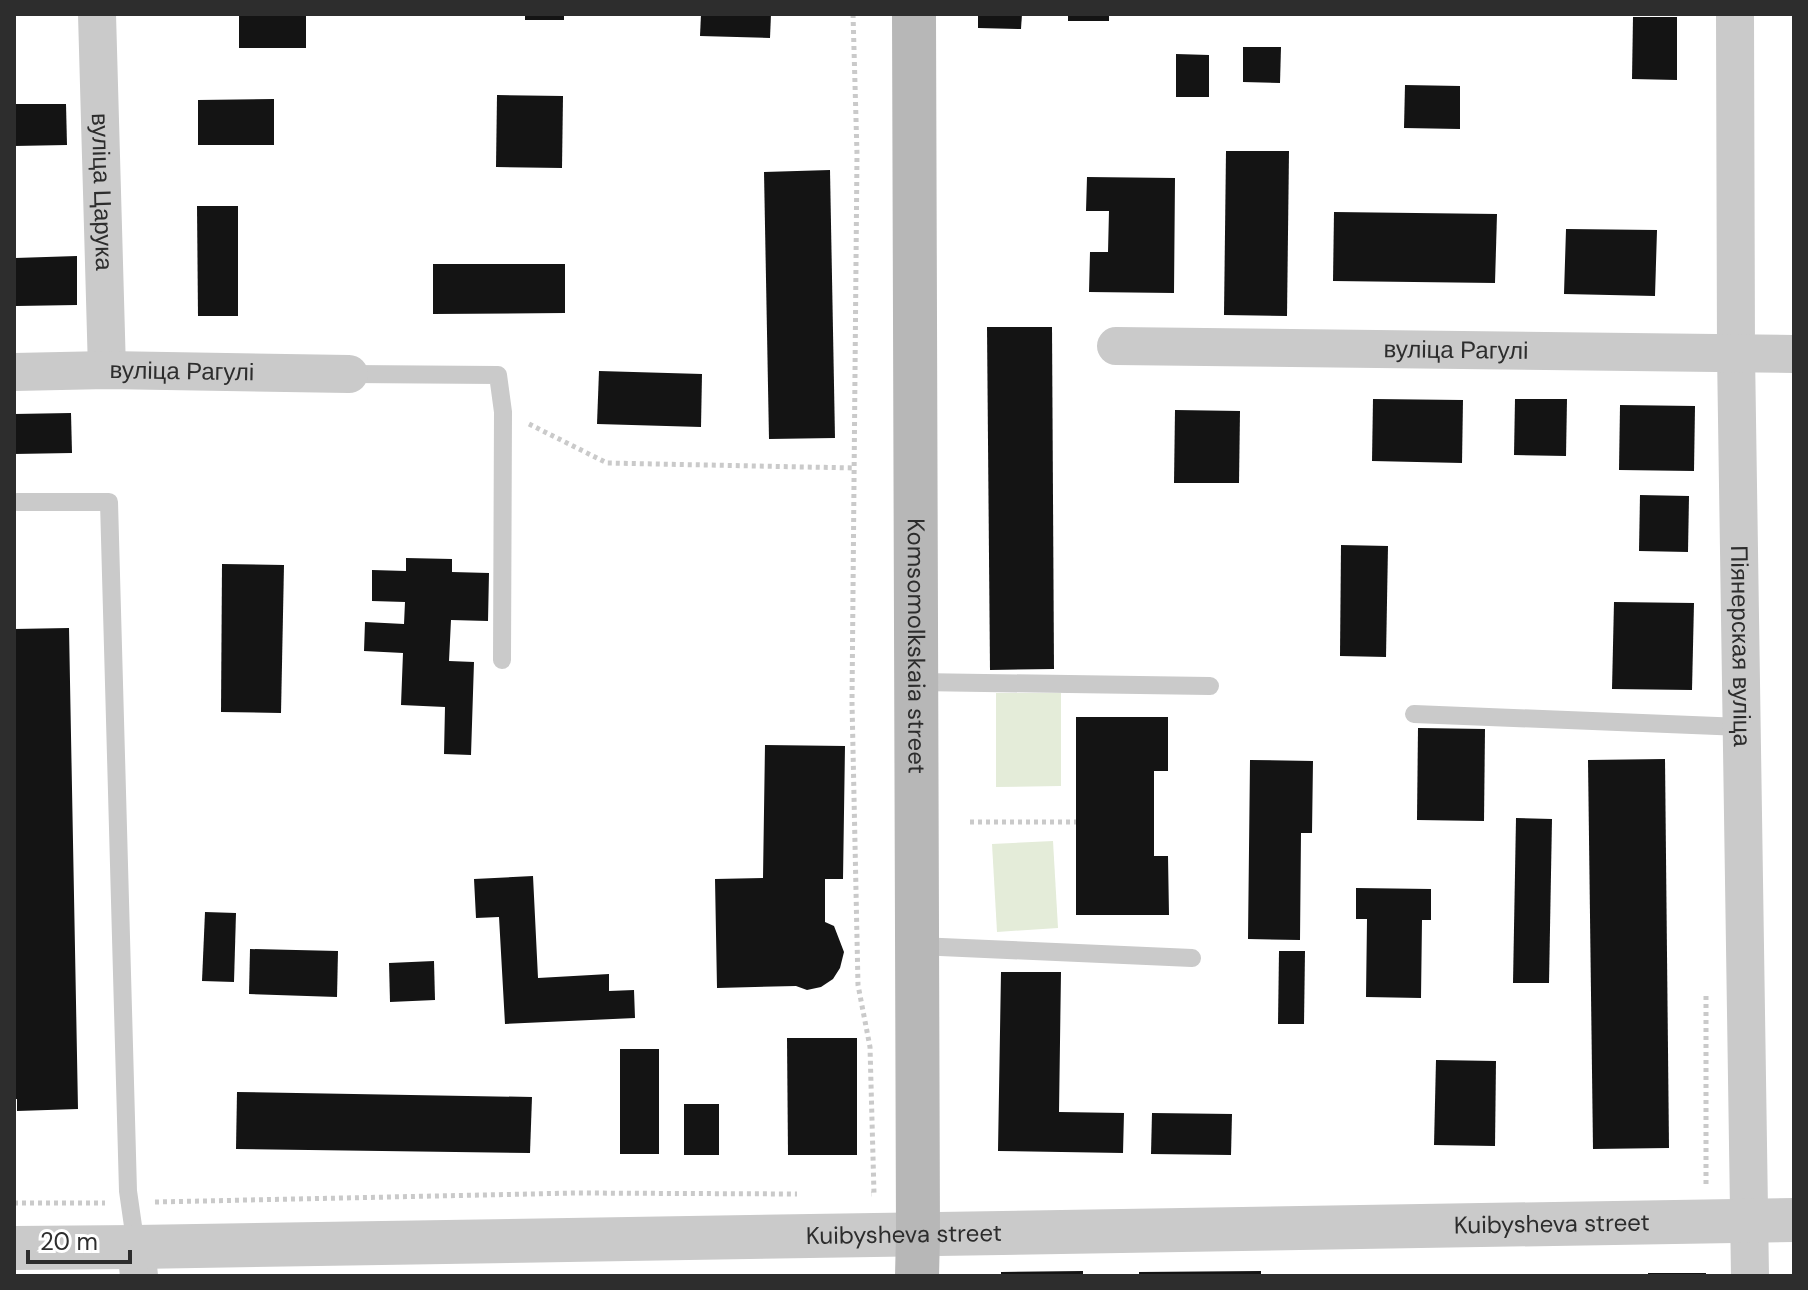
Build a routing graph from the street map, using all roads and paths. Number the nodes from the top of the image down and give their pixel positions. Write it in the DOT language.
graph roads {
  1 [pos="97,14"];
  2 [pos="853,14"];
  3 [pos="914,14"];
  4 [pos="1735,14"];
  5 [pos="1116,346"];
  6 [pos="1736,353"];
  7 [pos="1794,354"];
  8 [pos="107,370"];
  9 [pos="14,372"];
  10 [pos="349,374"];
  11 [pos="503,412"];
  12 [pos="855,468"];
  13 [pos="17,502"];
  14 [pos="502,660"];
  15 [pos="917,682"];
  16 [pos="1210,686"];
  17 [pos="1414,714"];
  18 [pos="1742,727"];
  19 [pos="970,822"];
  20 [pos="1076,822"];
  21 [pos="918,946"];
  22 [pos="1192,958"];
  23 [pos="811,1194"];
  24 [pos="858,1194"];
  25 [pos="14,1203"];
  26 [pos="130,1203"];
  27 [pos="1750,1220"];
  28 [pos="1794,1220"];
  29 [pos="14,1248"];
  30 [pos="918,1255"];
  31 [pos="137,1262"];
  32 [pos="1750,1276"];
  1 -- 8 [label="street, вуліца Царука"];
  2 -- 12 [label="path"];
  3 -- 15 [label="main road, Komsomolkskaia street"];
  4 -- 6 [label="street, Піянерская вуліца"];
  5 -- 6 [label="street, вуліца Рагулі"];
  6 -- 7 [label="street, вуліца Рагулі"];
  6 -- 18 [label="street, Піянерская вуліца"];
  8 -- 9 [label="street, вуліца Рагулі"];
  8 -- 10 [label="street, вуліца Рагулі"];
  10 -- 11 [label="lane"];
  11 -- 12 [label="path"];
  11 -- 14 [label="lane"];
  12 -- 24 [label="path"];
  13 -- 26 [label="lane"];
  15 -- 16 [label="lane"];
  15 -- 21 [label="main road, Komsomolkskaia street"];
  17 -- 18 [label="lane"];
  18 -- 27 [label="street, Піянерская вуліца"];
  19 -- 20 [label="path"];
  21 -- 22 [label="lane"];
  21 -- 30 [label="main road, Komsomolkskaia street"];
  23 -- 26 [label="path"];
  25 -- 26 [label="path"];
  26 -- 31 [label="lane"];
  27 -- 28 [label="street, Kuibysheva street"];
  27 -- 30 [label="street, Kuibysheva street"];
  27 -- 32 [label="street, Піянерская вуліца"];
  29 -- 31 [label="street, Kuibysheva street"];
  30 -- 31 [label="street, Kuibysheva street"];
}
